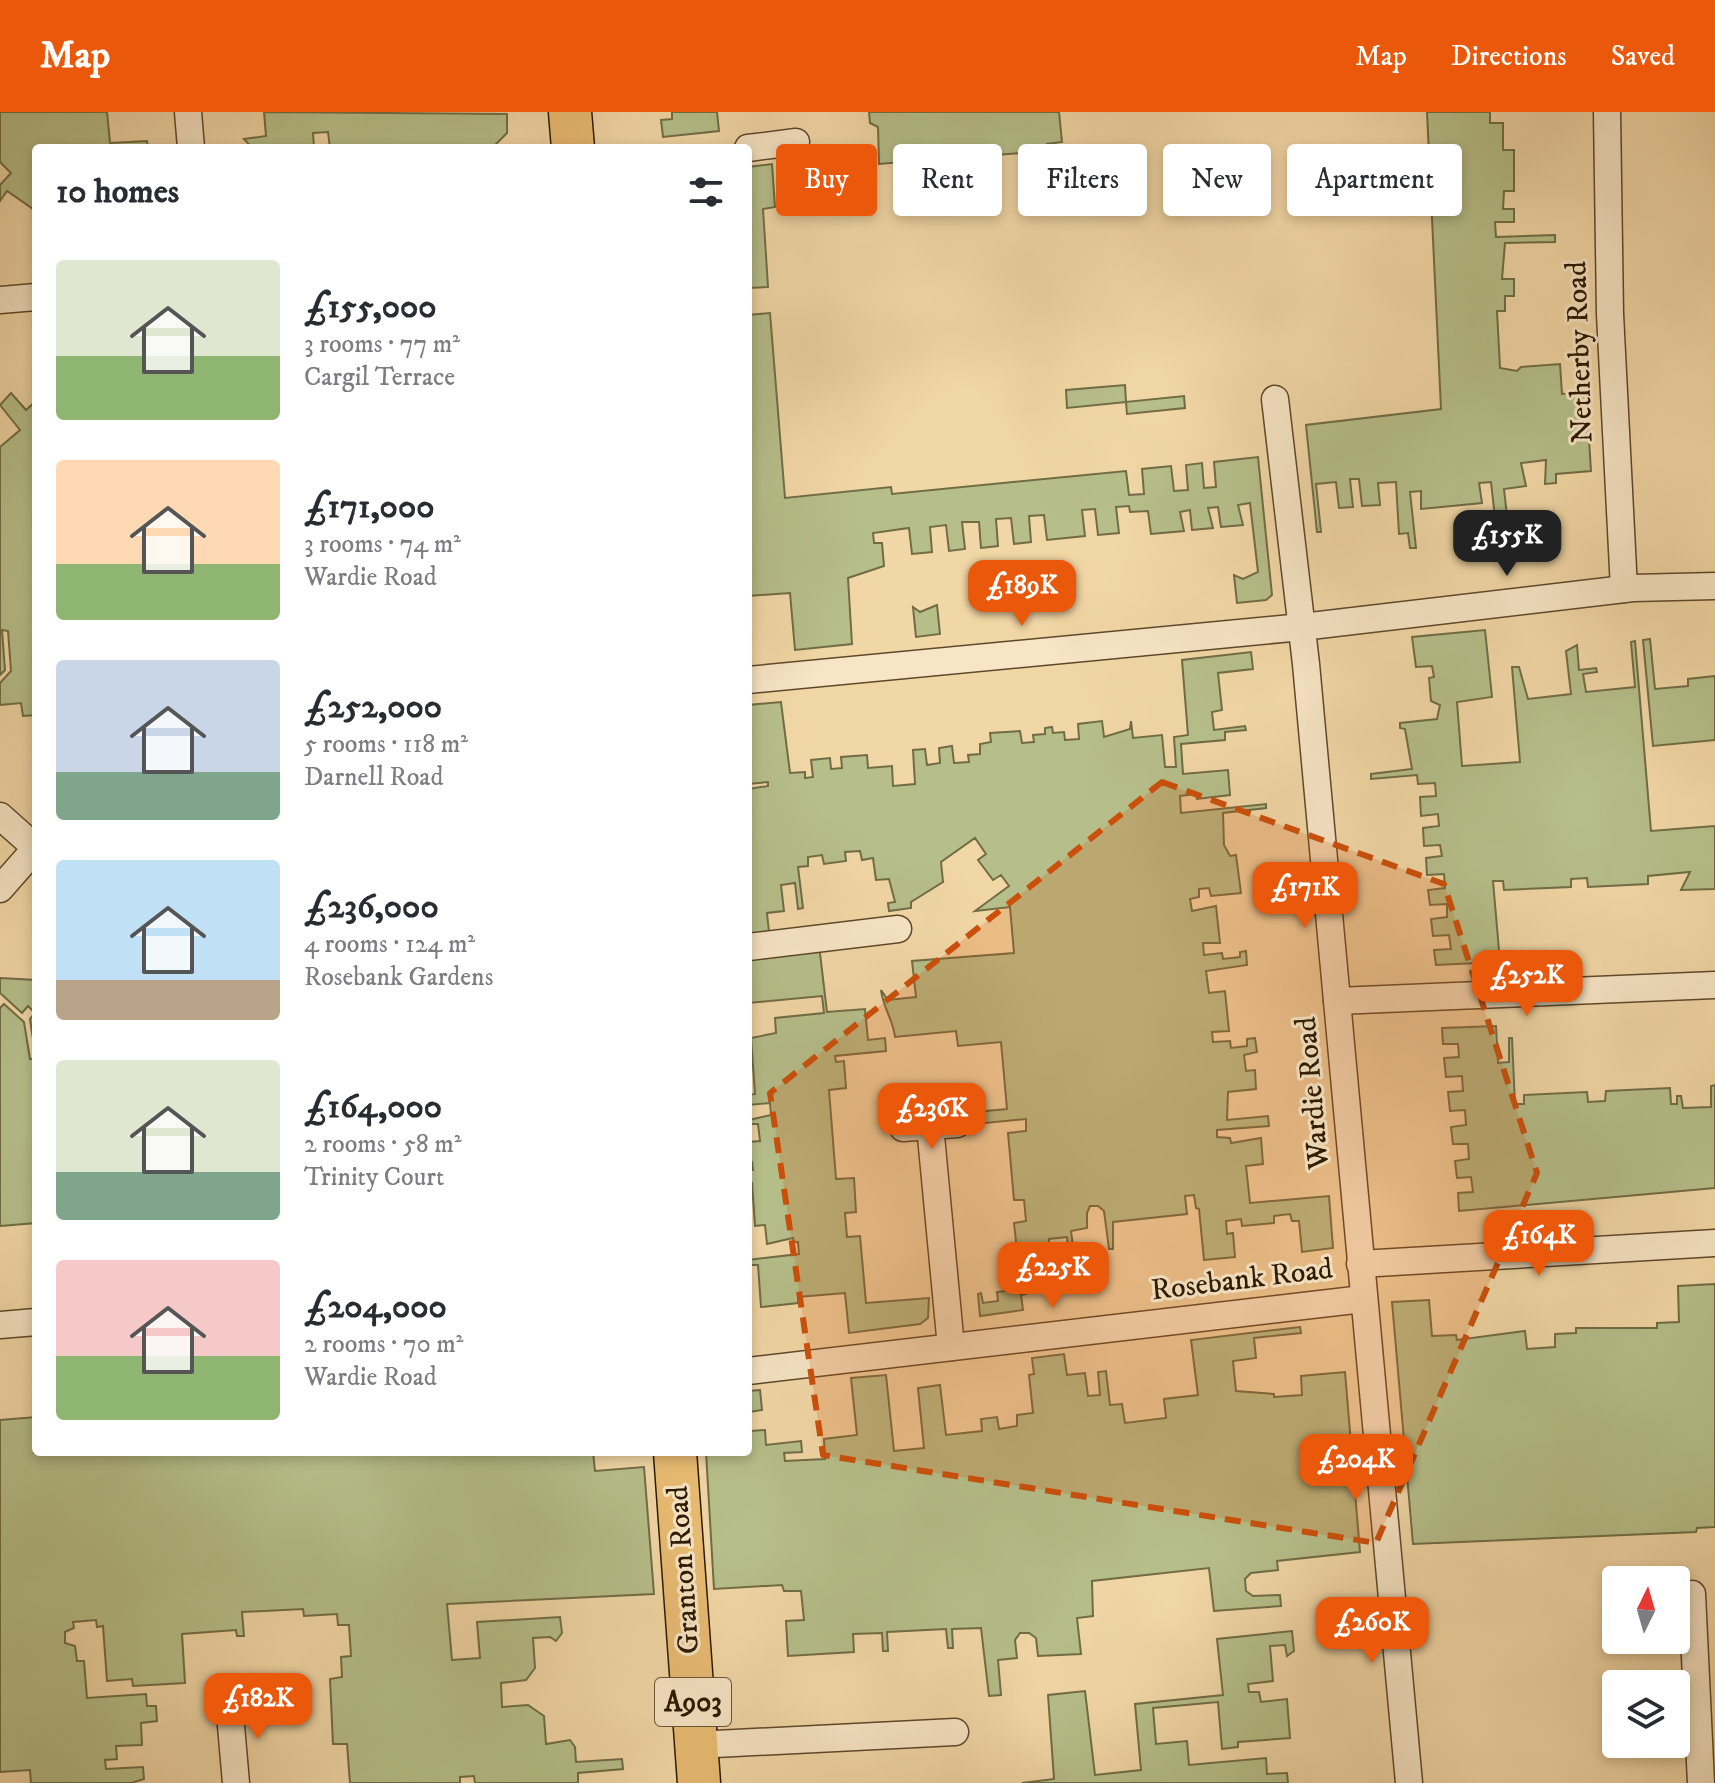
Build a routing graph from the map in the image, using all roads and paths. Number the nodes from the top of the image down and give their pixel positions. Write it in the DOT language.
graph roads {
  1 [pos="188,112"];
  2 [pos="570,112"];
  3 [pos="1607,112"];
  4 [pos="796,142"];
  5 [pos="191,144"];
  6 [pos="573,144"];
  7 [pos="752,148"];
  8 [pos="32,297"];
  9 [pos="0,300"];
  10 [pos="1275,399"];
  11 [pos="1715,586"];
  12 [pos="1624,589"];
  13 [pos="1302,627"];
  14 [pos="752,680"];
  15 [pos="0,816"];
  16 [pos="32,844"];
  17 [pos="32,846"];
  18 [pos="0,889"];
  19 [pos="898,929"];
  20 [pos="752,947"];
  21 [pos="1715,985"];
  22 [pos="1337,1001"];
  23 [pos="957,1124"];
  24 [pos="930,1126"];
  25 [pos="903,1128"];
  26 [pos="1715,1243"];
  27 [pos="1360,1264"];
  28 [pos="1363,1299"];
  29 [pos="32,1322"];
  30 [pos="0,1325"];
  31 [pos="951,1347"];
  32 [pos="752,1371"];
  33 [pos="676,1457"];
  34 [pos="1692,1594"];
  35 [pos="1705,1659"];
  36 [pos="229,1703"];
  37 [pos="955,1732"];
  38 [pos="698,1764"];
  39 [pos="236,1783"];
  40 [pos="1409,1783"];
  41 [pos="1701,1783"];
  1 -- 5 [label="street"];
  2 -- 6 [label="main road"];
  3 -- 12 [label="street, Netherby Road"];
  4 -- 7 [label="street"];
  8 -- 9 [label="street"];
  10 -- 13 [label="street, Wardie Road"];
  11 -- 12 [label="street"];
  12 -- 13 [label="street"];
  13 -- 14 [label="street"];
  13 -- 22 [label="street, Wardie Road"];
  15 -- 16 [label="street"];
  17 -- 18 [label="street"];
  19 -- 20 [label="street"];
  21 -- 22 [label="street"];
  22 -- 27 [label="street, Wardie Road"];
  23 -- 24 [label="street"];
  24 -- 25 [label="street"];
  24 -- 31 [label="street"];
  26 -- 27 [label="street"];
  27 -- 28 [label="street, Wardie Road"];
  28 -- 31 [label="street, Rosebank Road"];
  28 -- 40 [label="street, Wardie Road"];
  29 -- 30 [label="street"];
  31 -- 32 [label="street, Rosebank Road"];
  33 -- 38 [label="main road, Granton Road / A903"];
  34 -- 35 [label="street"];
  35 -- 41 [label="street"];
  36 -- 39 [label="street"];
  37 -- 38 [label="street"];
}
